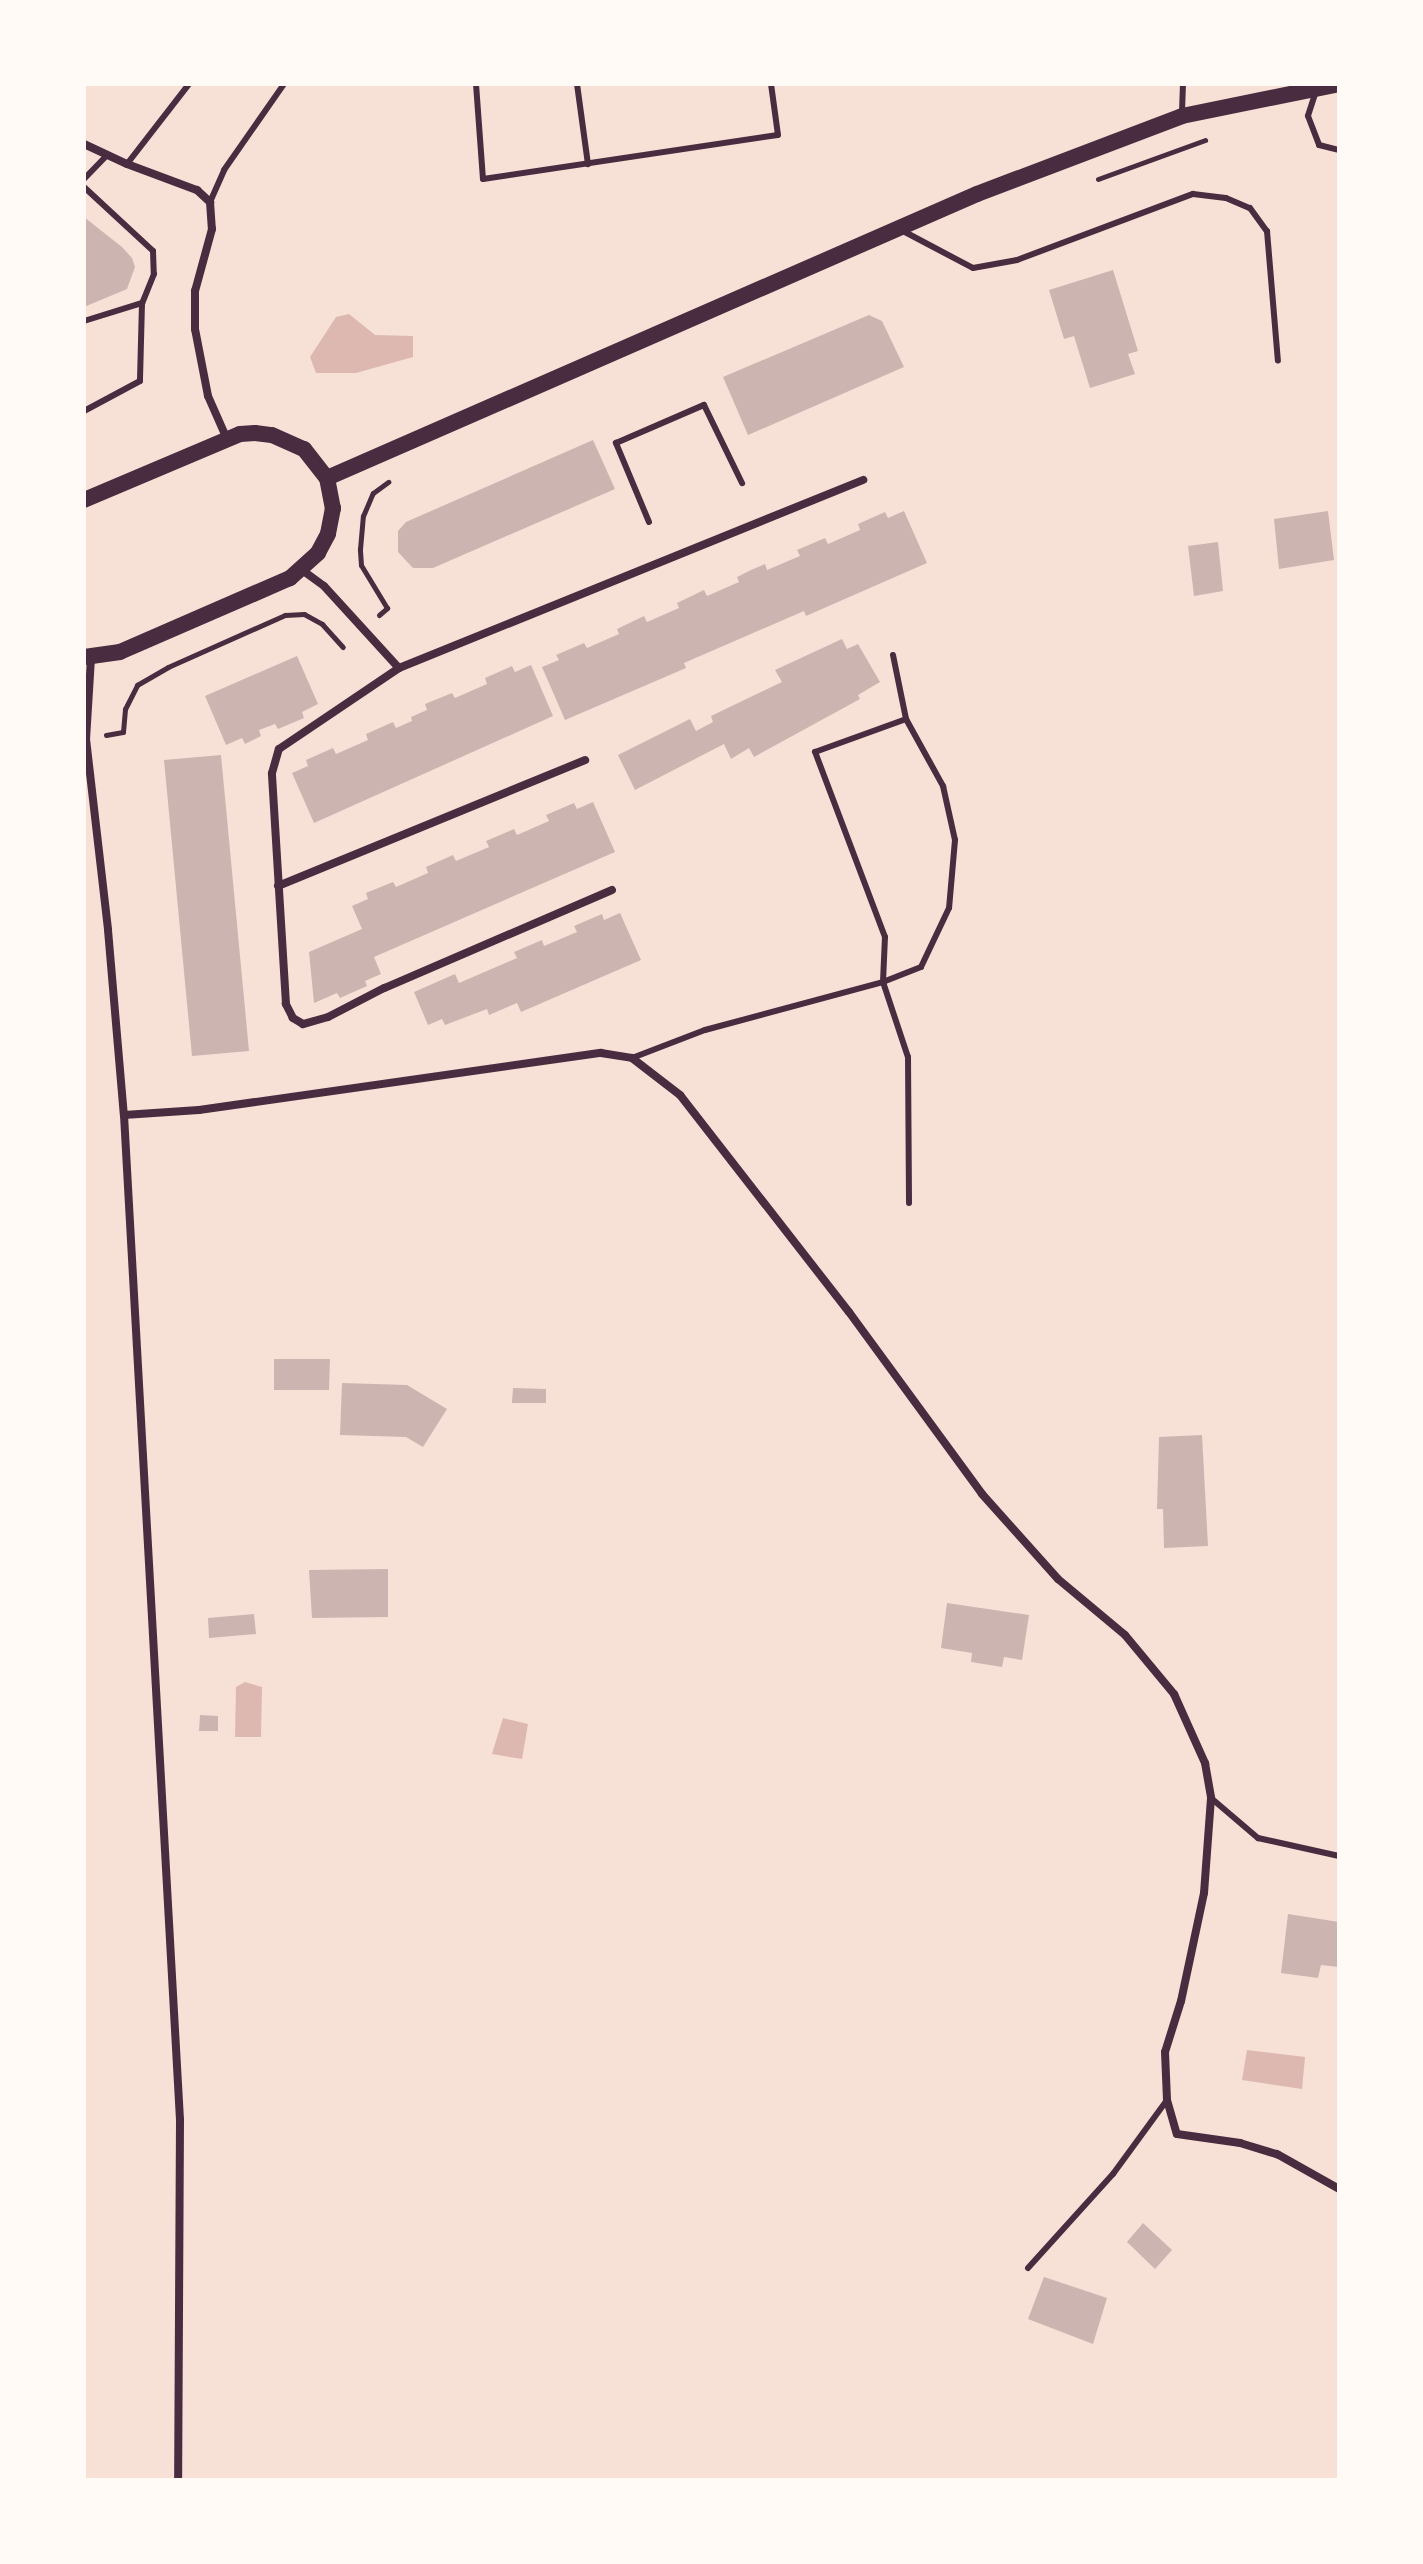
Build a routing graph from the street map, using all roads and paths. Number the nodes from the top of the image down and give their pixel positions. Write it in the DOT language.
graph roads {
  1 [pos="189,84"];
  2 [pos="284,84"];
  3 [pos="476,84"];
  4 [pos="577,84"];
  5 [pos="771,84"];
  6 [pos="1183,84"];
  7 [pos="1339,84"];
  8 [pos="1317,87"];
  9 [pos="1182,116"];
  10 [pos="1213,137"];
  11 [pos="84,144"];
  12 [pos="1339,150"];
  13 [pos="107,155"];
  14 [pos="127,164"];
  15 [pos="588,164"];
  16 [pos="84,179"];
  17 [pos="1094,180"];
  18 [pos="84,187"];
  19 [pos="210,202"];
  20 [pos="900,229"];
  21 [pos="142,303"];
  22 [pos="84,321"];
  23 [pos="1278,361"];
  24 [pos="84,411"];
  25 [pos="227,439"];
  26 [pos="327,478"];
  27 [pos="395,478"];
  28 [pos="863,480"];
  29 [pos="742,483"];
  30 [pos="84,500"];
  31 [pos="649,522"];
  32 [pos="302,570"];
  33 [pos="387,608"];
  34 [pos="343,647"];
  35 [pos="893,655"];
  36 [pos="87,658"];
  37 [pos="399,668"];
  38 [pos="906,719"];
  39 [pos="85,726"];
  40 [pos="86,739"];
  41 [pos="585,760"];
  42 [pos="278,886"];
  43 [pos="612,890"];
  44 [pos="883,982"];
  45 [pos="632,1058"];
  46 [pos="124,1115"];
  47 [pos="909,1203"];
  48 [pos="1211,1798"];
  49 [pos="1339,1856"];
  50 [pos="1167,2100"];
  51 [pos="1339,2189"];
  52 [pos="1028,2268"];
  53 [pos="178,2480"];
  1 -- 14 [label="lane"];
  2 -- 19 [label="lane"];
  3 -- 15 [label="lane"];
  4 -- 15 [label="lane"];
  5 -- 15 [label="lane"];
  6 -- 9 [label="lane"];
  7 -- 8 [label="main road"];
  8 -- 9 [label="main road"];
  8 -- 12 [label="lane"];
  9 -- 20 [label="main road"];
  10 -- 17 [label="path"];
  11 -- 13 [label="street"];
  13 -- 14 [label="street"];
  13 -- 16 [label="lane"];
  14 -- 19 [label="street"];
  18 -- 21 [label="lane"];
  19 -- 25 [label="street"];
  20 -- 23 [label="lane"];
  20 -- 26 [label="main road"];
  21 -- 22 [label="lane"];
  21 -- 24 [label="lane"];
  25 -- 26 [label="main road"];
  25 -- 30 [label="main road"];
  26 -- 32 [label="main road"];
  27 -- 33 [label="path"];
  28 -- 37 [label="street"];
  29 -- 31 [label="lane"];
  32 -- 36 [label="main road"];
  32 -- 37 [label="street"];
  34 -- 40 [label="path"];
  35 -- 38 [label="lane"];
  36 -- 39 [label="street"];
  37 -- 42 [label="street"];
  38 -- 44 [label="lane"];
  38 -- 44 [label="lane"];
  39 -- 40 [label="street"];
  40 -- 46 [label="street"];
  41 -- 42 [label="street"];
  42 -- 43 [label="street"];
  44 -- 45 [label="lane"];
  44 -- 47 [label="lane"];
  45 -- 46 [label="street"];
  45 -- 48 [label="street"];
  46 -- 53 [label="street"];
  48 -- 49 [label="lane"];
  48 -- 50 [label="street"];
  50 -- 51 [label="street"];
  50 -- 52 [label="lane"];
}
